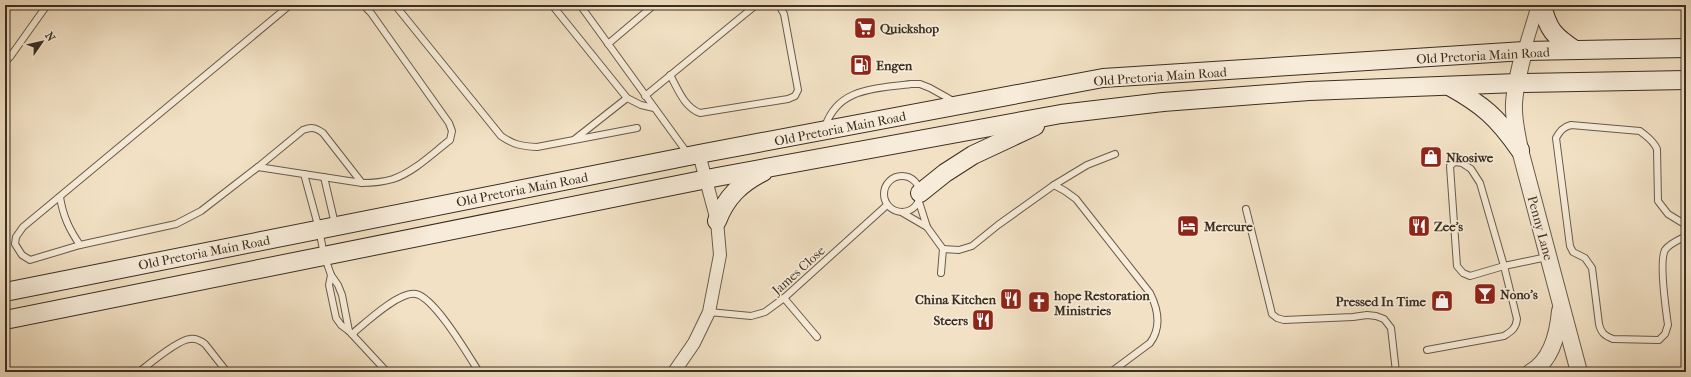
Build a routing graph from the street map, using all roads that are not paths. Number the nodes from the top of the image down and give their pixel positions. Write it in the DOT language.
graph roads {
  1 [pos="47,5"];
  2 [pos="290,5"];
  3 [pos="363,5"];
  4 [pos="395,5"];
  5 [pos="552,5"];
  6 [pos="580,5"];
  7 [pos="654,5"];
  8 [pos="756,5"];
  9 [pos="779,5"];
  10 [pos="1538,7"];
  11 [pos="608,44"];
  12 [pos="1686,48"];
  13 [pos="1575,50"];
  14 [pos="1524,51"];
  15 [pos="5,62"];
  16 [pos="670,75"];
  17 [pos="1686,80"];
  18 [pos="1516,83"];
  19 [pos="1449,86"];
  20 [pos="645,96"];
  21 [pos="628,98"];
  22 [pos="960,105"];
  23 [pos="654,108"];
  24 [pos="1061,114"];
  25 [pos="637,128"];
  26 [pos="824,131"];
  27 [pos="574,140"];
  28 [pos="1520,150"];
  29 [pos="1115,154"];
  30 [pos="694,155"];
  31 [pos="782,164"];
  32 [pos="258,167"];
  33 [pos="304,174"];
  34 [pos="324,177"];
  35 [pos="706,179"];
  36 [pos="362,183"];
  37 [pos="1054,185"];
  38 [pos="60,197"];
  39 [pos="920,198"];
  40 [pos="887,205"];
  41 [pos="1246,209"];
  42 [pos="903,213"];
  43 [pos="717,221"];
  44 [pos="1686,225"];
  45 [pos="327,227"];
  46 [pos="927,227"];
  47 [pos="1686,236"];
  48 [pos="80,245"];
  49 [pos="943,249"];
  50 [pos="324,255"];
  51 [pos="1549,257"];
  52 [pos="1504,266"];
  53 [pos="941,273"];
  54 [pos="331,276"];
  55 [pos="5,292"];
  56 [pos="784,298"];
  57 [pos="1560,299"];
  58 [pos="709,312"];
  59 [pos="5,320"];
  60 [pos="351,332"];
  61 [pos="817,337"];
  62 [pos="1427,350"];
  63 [pos="139,372"];
  64 [pos="227,372"];
  65 [pos="388,372"];
  66 [pos="479,372"];
  67 [pos="674,372"];
  68 [pos="1111,372"];
  69 [pos="1396,372"];
  70 [pos="1531,372"];
  71 [pos="1579,372"];
  1 -- 15 [label="lane"];
  2 -- 38 [label="lane"];
  3 -- 36 [label="lane"];
  4 -- 27 [label="lane"];
  5 -- 21 [label="lane"];
  6 -- 11 [label="lane"];
  7 -- 11 [label="lane"];
  8 -- 16 [label="lane"];
  9 -- 16 [label="lane"];
  10 -- 13 [label="main road"];
  10 -- 14 [label="street"];
  11 -- 20 [label="lane"];
  12 -- 13 [label="main road, Old Pretoria Main Road"];
  13 -- 14 [label="main road, Old Pretoria Main Road"];
  14 -- 18 [label="street, Penny Lane"];
  14 -- 22 [label="main road, Old Pretoria Main Road"];
  16 -- 20 [label="lane"];
  17 -- 18 [label="main road, Old Pretoria Main Road"];
  18 -- 19 [label="main road, Old Pretoria Main Road"];
  18 -- 28 [label="street, Penny Lane"];
  19 -- 24 [label="main road, Old Pretoria Main Road"];
  19 -- 28 [label="main road"];
  20 -- 23 [label="lane"];
  21 -- 23 [label="lane"];
  21 -- 27 [label="lane"];
  22 -- 26 [label="main road, Old Pretoria Main Road"];
  22 -- 26 [label="lane"];
  23 -- 30 [label="lane"];
  24 -- 31 [label="main road, Old Pretoria Main Road"];
  24 -- 39 [label="main road"];
  25 -- 27 [label="lane"];
  26 -- 30 [label="main road, Old Pretoria Main Road"];
  28 -- 51 [label="street, Penny Lane"];
  29 -- 37 [label="lane"];
  30 -- 35 [label="street"];
  30 -- 45 [label="main road, Old Pretoria Main Road"];
  31 -- 35 [label="main road, Old Pretoria Main Road"];
  31 -- 43 [label="main road"];
  32 -- 33 [label="lane"];
  32 -- 36 [label="lane"];
  32 -- 48 [label="lane"];
  33 -- 34 [label="lane"];
  33 -- 45 [label="lane"];
  34 -- 36 [label="lane"];
  34 -- 45 [label="lane"];
  35 -- 43 [label="street"];
  35 -- 50 [label="main road, Old Pretoria Main Road"];
  37 -- 49 [label="lane"];
  37 -- 68 [label="lane"];
  38 -- 48 [label="lane"];
  38 -- 48 [label="lane"];
  39 -- 40 [label="lane"];
  39 -- 42 [label="lane"];
  39 -- 46 [label="lane"];
  40 -- 42 [label="lane"];
  40 -- 56 [label="lane, James Close"];
  41 -- 69 [label="lane"];
  42 -- 46 [label="lane"];
  43 -- 58 [label="street"];
  44 -- 47 [label="lane"];
  45 -- 50 [label="lane"];
  45 -- 55 [label="main road, Old Pretoria Main Road"];
  46 -- 49 [label="lane"];
  49 -- 53 [label="lane"];
  50 -- 54 [label="lane"];
  50 -- 59 [label="main road, Old Pretoria Main Road"];
  51 -- 52 [label="lane"];
  51 -- 57 [label="street, Penny Lane"];
  52 -- 52 [label="lane"];
  52 -- 62 [label="lane"];
  54 -- 60 [label="lane"];
  54 -- 60 [label="lane"];
  56 -- 58 [label="lane, James Close"];
  56 -- 61 [label="lane"];
  57 -- 70 [label="street"];
  57 -- 71 [label="street, Penny Lane"];
  58 -- 67 [label="street"];
  60 -- 65 [label="lane"];
  60 -- 66 [label="lane"];
  63 -- 64 [label="lane"];
}
